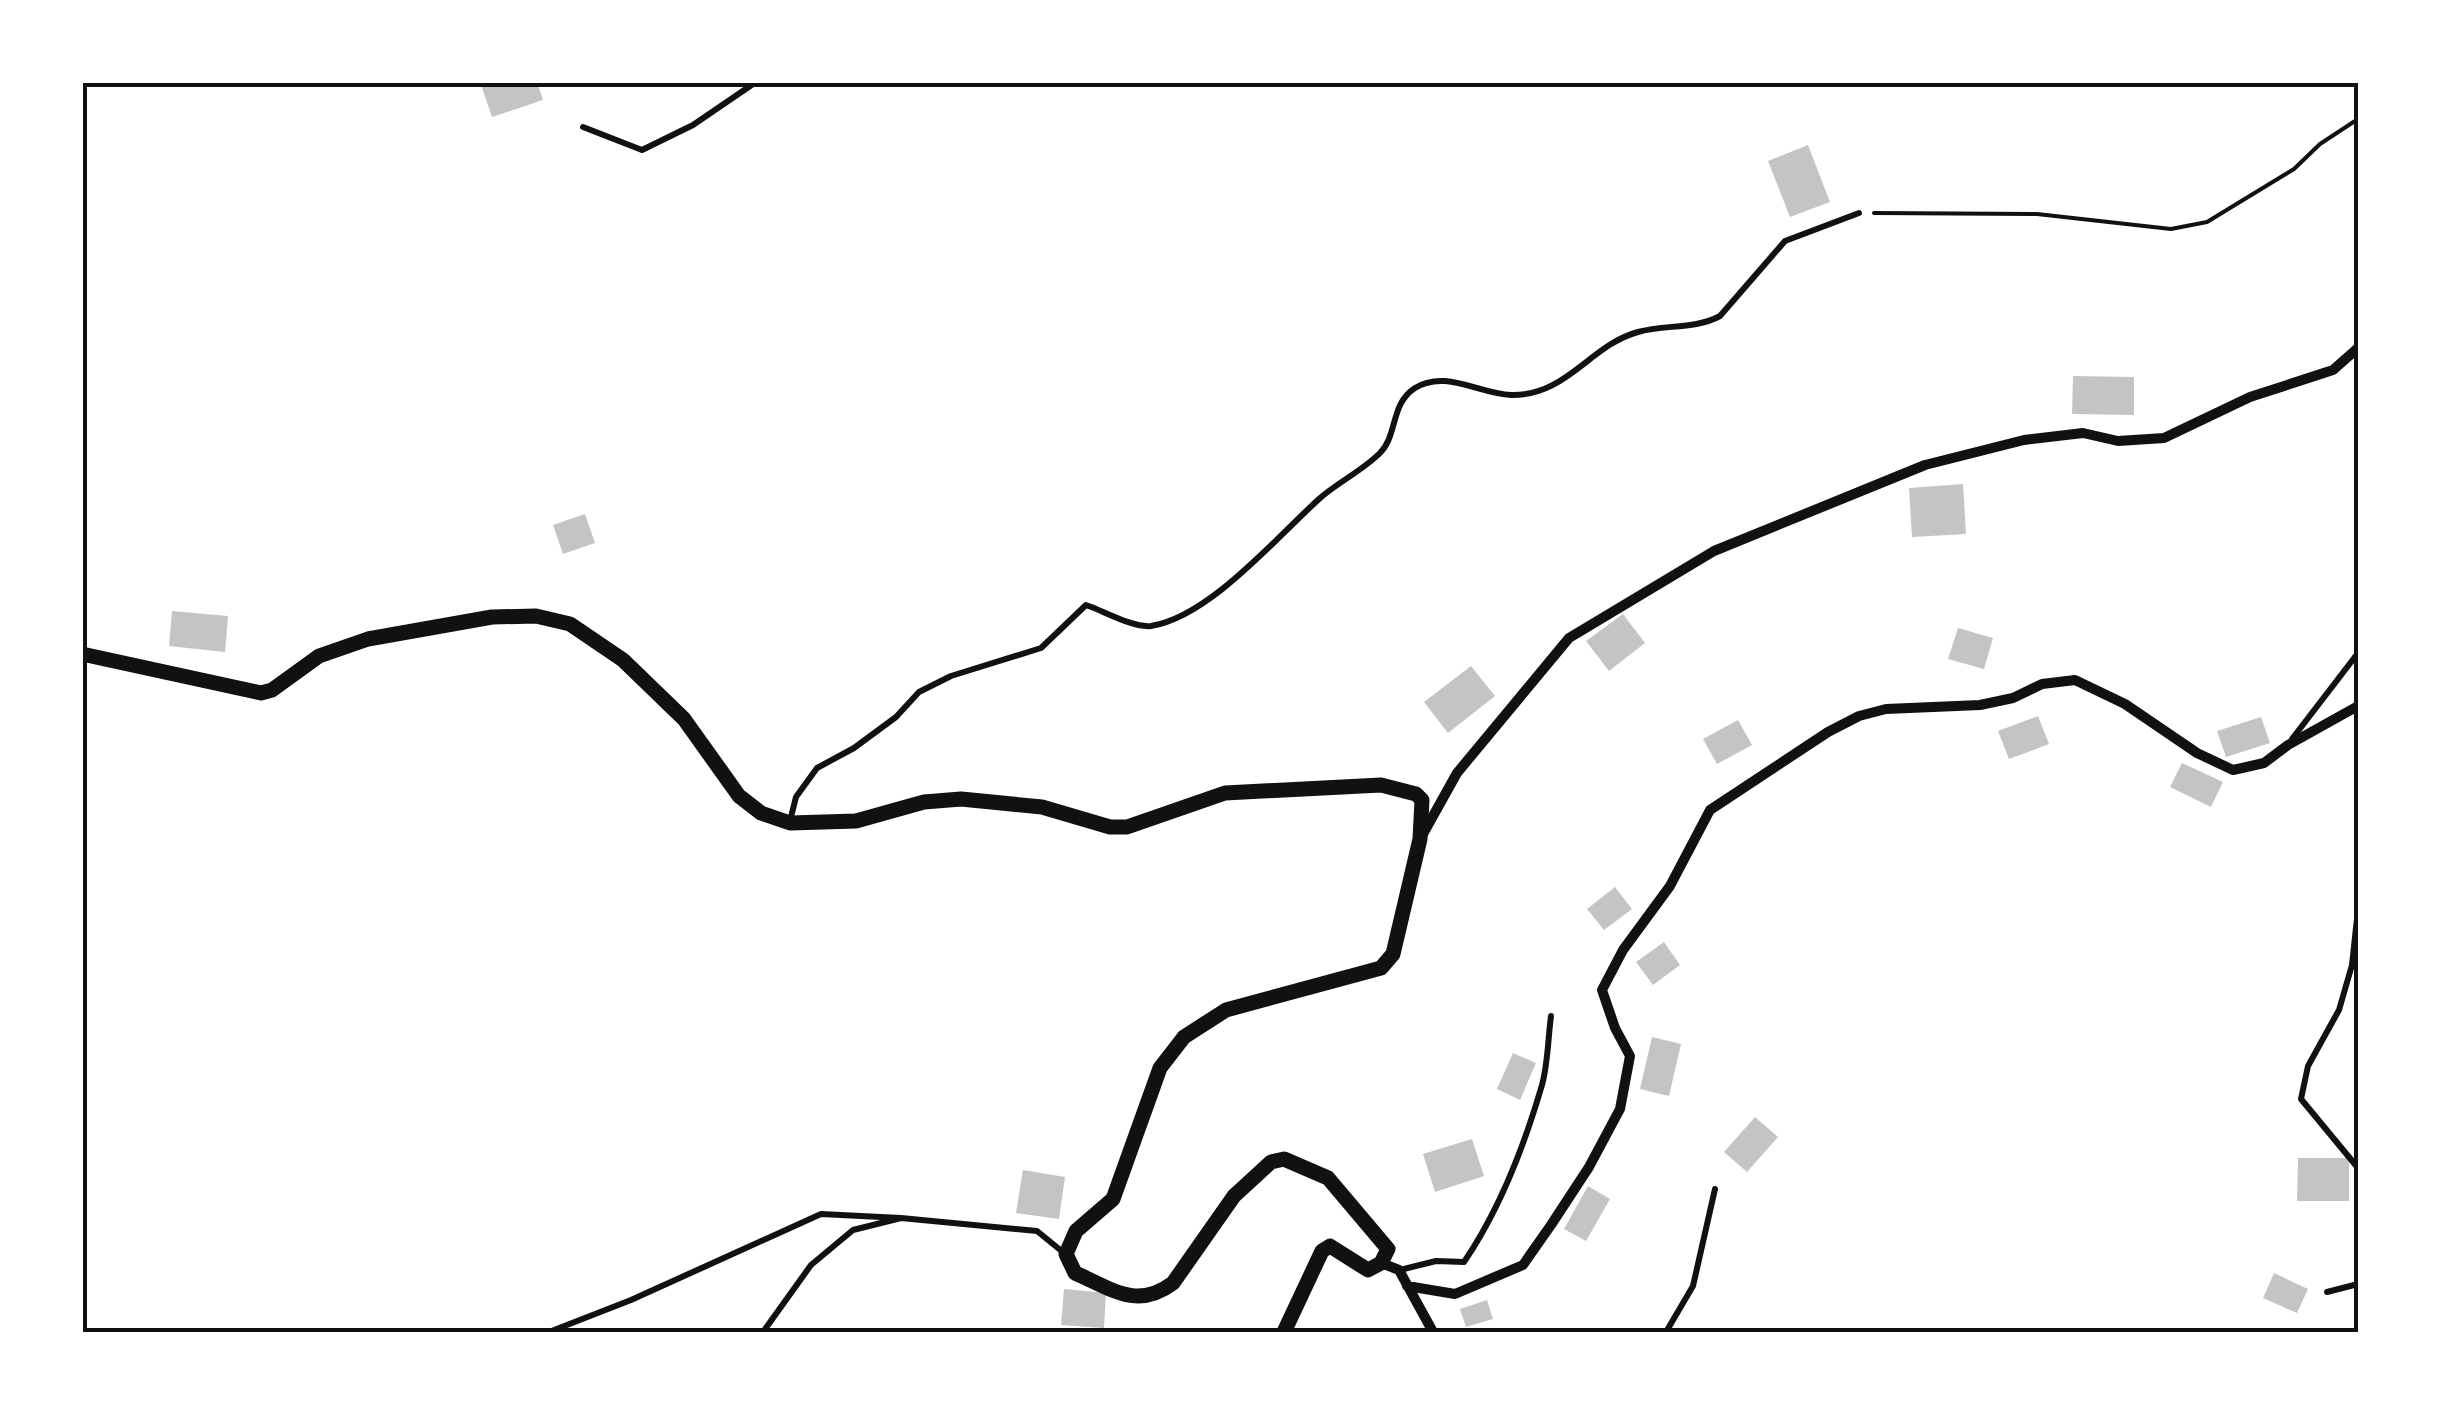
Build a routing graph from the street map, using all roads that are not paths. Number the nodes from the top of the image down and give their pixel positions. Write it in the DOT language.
graph roads {
  1 [pos="756,82"];
  2 [pos="583,128"];
  3 [pos="1859,213"];
  4 [pos="2358,348"];
  5 [pos="2358,653"];
  6 [pos="82,654"];
  7 [pos="2358,706"];
  8 [pos="2288,744"];
  9 [pos="790,822"];
  10 [pos="1420,839"];
  11 [pos="2358,908"];
  12 [pos="1551,1016"];
  13 [pos="2358,1168"];
  14 [pos="1715,1189"];
  15 [pos="901,1218"];
  16 [pos="1066,1254"];
  17 [pos="1382,1263"];
  18 [pos="1399,1270"];
  19 [pos="2358,1284"];
  20 [pos="1407,1286"];
  21 [pos="2328,1292"];
  22 [pos="549,1332"];
  23 [pos="763,1332"];
  24 [pos="1284,1332"];
  25 [pos="1433,1332"];
  26 [pos="1666,1332"];
  1 -- 2 [label="lane"];
  3 -- 9 [label="lane"];
  4 -- 10 [label="street"];
  5 -- 8 [label="lane"];
  6 -- 9 [label="street"];
  7 -- 8 [label="street"];
  8 -- 20 [label="street"];
  9 -- 10 [label="street"];
  10 -- 16 [label="street"];
  11 -- 13 [label="lane"];
  12 -- 18 [label="lane"];
  14 -- 26 [label="lane"];
  15 -- 16 [label="lane"];
  15 -- 22 [label="lane"];
  15 -- 23 [label="lane"];
  16 -- 17 [label="street"];
  17 -- 18 [label="street"];
  17 -- 24 [label="street"];
  18 -- 20 [label="street"];
  19 -- 21 [label="lane"];
  20 -- 25 [label="street"];
}
